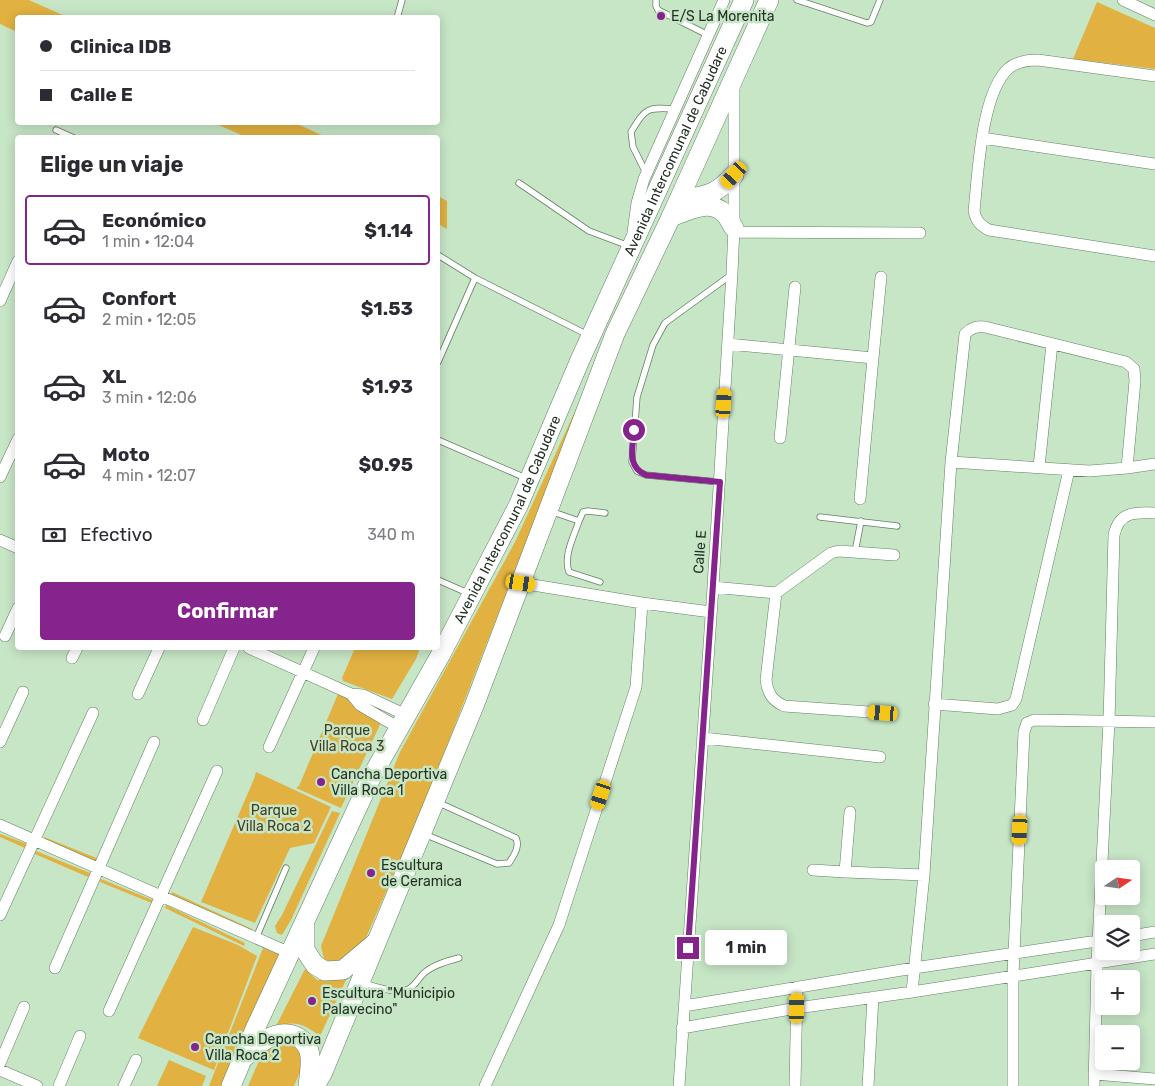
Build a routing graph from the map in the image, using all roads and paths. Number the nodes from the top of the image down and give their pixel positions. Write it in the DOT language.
graph roads {
  1 [pos="402,0"];
  2 [pos="656,0"];
  3 [pos="724,0"];
  4 [pos="729,0"];
  5 [pos="744,0"];
  6 [pos="769,0"];
  7 [pos="797,0"];
  8 [pos="880,0"];
  9 [pos="1123,0"];
  10 [pos="398,15"];
  11 [pos="1155,15"];
  12 [pos="717,35"];
  13 [pos="1155,76"];
  14 [pos="734,78"];
  15 [pos="675,109"];
  16 [pos="56,130"];
  17 [pos="67,135"];
  18 [pos="982,138"];
  19 [pos="1155,164"];
  20 [pos="646,174"];
  21 [pos="734,175"];
  22 [pos="519,182"];
  23 [pos="680,199"];
  24 [pos="671,218"];
  25 [pos="734,230"];
  26 [pos="920,233"];
  27 [pos="630,248"];
  28 [pos="1155,256"];
  29 [pos="440,257"];
  30 [pos="15,268"];
  31 [pos="732,273"];
  32 [pos="881,277"];
  33 [pos="474,278"];
  34 [pos="794,287"];
  35 [pos="0,301"];
  36 [pos="591,336"];
  37 [pos="728,344"];
  38 [pos="1052,344"];
  39 [pos="790,350"];
  40 [pos="440,357"];
  41 [pos="874,358"];
  42 [pos="780,438"];
  43 [pos="440,441"];
  44 [pos="15,445"];
  45 [pos="951,462"];
  46 [pos="1155,464"];
  47 [pos="1039,468"];
  48 [pos="1127,468"];
  49 [pos="1069,470"];
  50 [pos="0,477"];
  51 [pos="530,480"];
  52 [pos="720,482"];
  53 [pos="860,499"];
  54 [pos="548,510"];
  55 [pos="605,513"];
  56 [pos="1155,513"];
  57 [pos="820,517"];
  58 [pos="578,521"];
  59 [pos="861,521"];
  60 [pos="896,526"];
  61 [pos="0,540"];
  62 [pos="15,547"];
  63 [pos="855,552"];
  64 [pos="894,555"];
  65 [pos="440,581"];
  66 [pos="600,582"];
  67 [pos="521,583"];
  68 [pos="713,587"];
  69 [pos="776,593"];
  70 [pos="472,595"];
  71 [pos="642,603"];
  72 [pos="711,612"];
  73 [pos="15,614"];
  74 [pos="5,636"];
  75 [pos="158,650"];
  76 [pos="233,650"];
  77 [pos="253,650"];
  78 [pos="313,650"];
  79 [pos="303,671"];
  80 [pos="22,692"];
  81 [pos="138,694"];
  82 [pos="934,704"];
  83 [pos="93,713"];
  84 [pos="883,713"];
  85 [pos="202,720"];
  86 [pos="1109,721"];
  87 [pos="402,722"];
  88 [pos="1155,722"];
  89 [pos="702,738"];
  90 [pos="0,742"];
  91 [pos="154,742"];
  92 [pos="270,748"];
  93 [pos="880,757"];
  94 [pos="217,772"];
  95 [pos="436,801"];
  96 [pos="850,812"];
  97 [pos="0,824"];
  98 [pos="422,833"];
  99 [pos="35,840"];
  100 [pos="99,868"];
  101 [pos="286,868"];
  102 [pos="813,870"];
  103 [pos="845,872"];
  104 [pos="924,875"];
  105 [pos="161,895"];
  106 [pos="0,915"];
  107 [pos="1102,915"];
  108 [pos="305,921"];
  109 [pos="1155,932"];
  110 [pos="1140,934"];
  111 [pos="256,938"];
  112 [pos="378,940"];
  113 [pos="1095,942"];
  114 [pos="290,953"];
  115 [pos="1014,954"];
  116 [pos="1155,954"];
  117 [pos="459,958"];
  118 [pos="1098,962"];
  119 [pos="55,968"];
  120 [pos="914,968"];
  121 [pos="1013,975"];
  122 [pos="361,983"];
  123 [pos="797,988"];
  124 [pos="912,992"];
  125 [pos="873,997"];
  126 [pos="684,1006"];
  127 [pos="24,1008"];
  128 [pos="797,1008"];
  129 [pos="109,1010"];
  130 [pos="682,1028"];
  131 [pos="80,1036"];
  132 [pos="242,1059"];
  133 [pos="136,1060"];
  134 [pos="0,1063"];
  135 [pos="0,1070"];
  136 [pos="1155,1078"];
  137 [pos="1094,1080"];
  138 [pos="37,1086"];
  139 [pos="59,1086"];
  140 [pos="124,1086"];
  141 [pos="231,1086"];
  142 [pos="308,1086"];
  143 [pos="315,1086"];
  144 [pos="485,1086"];
  145 [pos="679,1086"];
  146 [pos="795,1086"];
  147 [pos="868,1086"];
  148 [pos="1013,1086"];
  1 -- 10 [label="lane"];
  2 -- 12 [label="lane"];
  3 -- 12 [label="street"];
  4 -- 12 [label="street"];
  5 -- 12 [label="highway, Avenida Intercomunal de Cabudare"];
  6 -- 14 [label="highway, Avenida Intercomunal de Cabudare"];
  7 -- 8 [label="lane"];
  9 -- 11 [label="street"];
  12 -- 15 [label="street"];
  12 -- 27 [label="highway, Avenida Intercomunal de Cabudare"];
  13 -- 18 [label="street"];
  14 -- 21 [label="street, Calle E"];
  14 -- 23 [label="highway, Avenida Intercomunal de Cabudare"];
  15 -- 20 [label="street"];
  15 -- 20 [label="lane"];
  16 -- 17 [label="lane"];
  18 -- 19 [label="street"];
  18 -- 28 [label="street"];
  20 -- 27 [label="street"];
  21 -- 23 [label="highway"];
  21 -- 25 [label="street, Calle E"];
  22 -- 27 [label="lane"];
  23 -- 24 [label="highway, Avenida Intercomunal de Cabudare"];
  24 -- 25 [label="highway"];
  24 -- 54 [label="highway, Avenida Intercomunal de Cabudare"];
  25 -- 26 [label="street"];
  25 -- 31 [label="street, Calle E"];
  27 -- 36 [label="highway, Avenida Intercomunal de Cabudare"];
  29 -- 33 [label="lane"];
  30 -- 35 [label="street"];
  31 -- 37 [label="street, Calle E"];
  31 -- 52 [label="lane"];
  32 -- 41 [label="street"];
  33 -- 36 [label="lane"];
  33 -- 40 [label="lane"];
  34 -- 39 [label="street"];
  36 -- 51 [label="highway, Avenida Intercomunal de Cabudare"];
  37 -- 39 [label="street"];
  37 -- 52 [label="street, Calle E"];
  38 -- 45 [label="street"];
  38 -- 47 [label="street"];
  38 -- 48 [label="street"];
  39 -- 41 [label="street"];
  39 -- 42 [label="street"];
  41 -- 53 [label="street"];
  43 -- 51 [label="lane"];
  44 -- 50 [label="street"];
  45 -- 47 [label="street"];
  45 -- 82 [label="street"];
  46 -- 48 [label="street"];
  47 -- 49 [label="street"];
  48 -- 49 [label="street"];
  49 -- 82 [label="street"];
  51 -- 70 [label="highway, Avenida Intercomunal de Cabudare"];
  52 -- 68 [label="street, Calle E"];
  54 -- 58 [label="lane"];
  54 -- 67 [label="highway, Avenida Intercomunal de Cabudare"];
  55 -- 58 [label="lane"];
  56 -- 86 [label="street"];
  57 -- 59 [label="lane"];
  58 -- 66 [label="lane"];
  59 -- 60 [label="lane"];
  59 -- 63 [label="lane"];
  61 -- 62 [label="street"];
  63 -- 64 [label="street"];
  63 -- 69 [label="street"];
  65 -- 70 [label="lane"];
  67 -- 71 [label="street"];
  67 -- 95 [label="highway, Avenida Intercomunal de Cabudare"];
  68 -- 69 [label="street"];
  68 -- 72 [label="street, Calle E"];
  69 -- 84 [label="street"];
  70 -- 87 [label="highway, Avenida Intercomunal de Cabudare"];
  71 -- 72 [label="street"];
  71 -- 144 [label="street"];
  72 -- 89 [label="street, Calle E"];
  73 -- 74 [label="street"];
  75 -- 81 [label="street"];
  76 -- 85 [label="street"];
  77 -- 79 [label="street"];
  78 -- 79 [label="street"];
  79 -- 87 [label="street"];
  79 -- 92 [label="street"];
  80 -- 90 [label="street"];
  82 -- 104 [label="street"];
  83 -- 99 [label="street"];
  86 -- 88 [label="street"];
  86 -- 107 [label="street"];
  86 -- 115 [label="street"];
  87 -- 108 [label="highway, Avenida Intercomunal de Cabudare"];
  89 -- 93 [label="street"];
  89 -- 126 [label="street, Calle E"];
  91 -- 100 [label="street"];
  94 -- 105 [label="street"];
  95 -- 98 [label="highway, Avenida Intercomunal de Cabudare"];
  95 -- 98 [label="lane"];
  96 -- 103 [label="street"];
  97 -- 99 [label="street"];
  98 -- 112 [label="highway, Avenida Intercomunal de Cabudare"];
  99 -- 100 [label="street"];
  99 -- 106 [label="street"];
  100 -- 105 [label="street"];
  100 -- 119 [label="street"];
  101 -- 111 [label="lane"];
  102 -- 103 [label="street"];
  103 -- 104 [label="street"];
  104 -- 120 [label="street"];
  105 -- 111 [label="street"];
  105 -- 129 [label="street"];
  108 -- 112 [label="highway"];
  108 -- 114 [label="highway, Avenida Intercomunal de Cabudare"];
  109 -- 110 [label="street"];
  111 -- 114 [label="street"];
  112 -- 122 [label="highway, Avenida Intercomunal de Cabudare"];
  113 -- 115 [label="street"];
  114 -- 132 [label="highway, Avenida Intercomunal de Cabudare"];
  115 -- 120 [label="street"];
  115 -- 121 [label="street"];
  116 -- 118 [label="street"];
  117 -- 122 [label="lane"];
  118 -- 121 [label="street"];
  118 -- 137 [label="street"];
  120 -- 123 [label="street"];
  120 -- 124 [label="street"];
  121 -- 124 [label="street"];
  121 -- 148 [label="street"];
  122 -- 143 [label="highway, Avenida Intercomunal de Cabudare"];
  123 -- 126 [label="street"];
  123 -- 128 [label="street"];
  124 -- 125 [label="street"];
  125 -- 128 [label="street"];
  125 -- 147 [label="street"];
  126 -- 130 [label="street, Calle E"];
  127 -- 134 [label="street"];
  128 -- 130 [label="street"];
  128 -- 146 [label="street"];
  130 -- 145 [label="street, Calle E"];
  131 -- 139 [label="street"];
  132 -- 141 [label="highway, Avenida Intercomunal de Cabudare"];
  132 -- 142 [label="highway"];
  133 -- 140 [label="street"];
  135 -- 138 [label="street"];
  136 -- 137 [label="street"];
}
